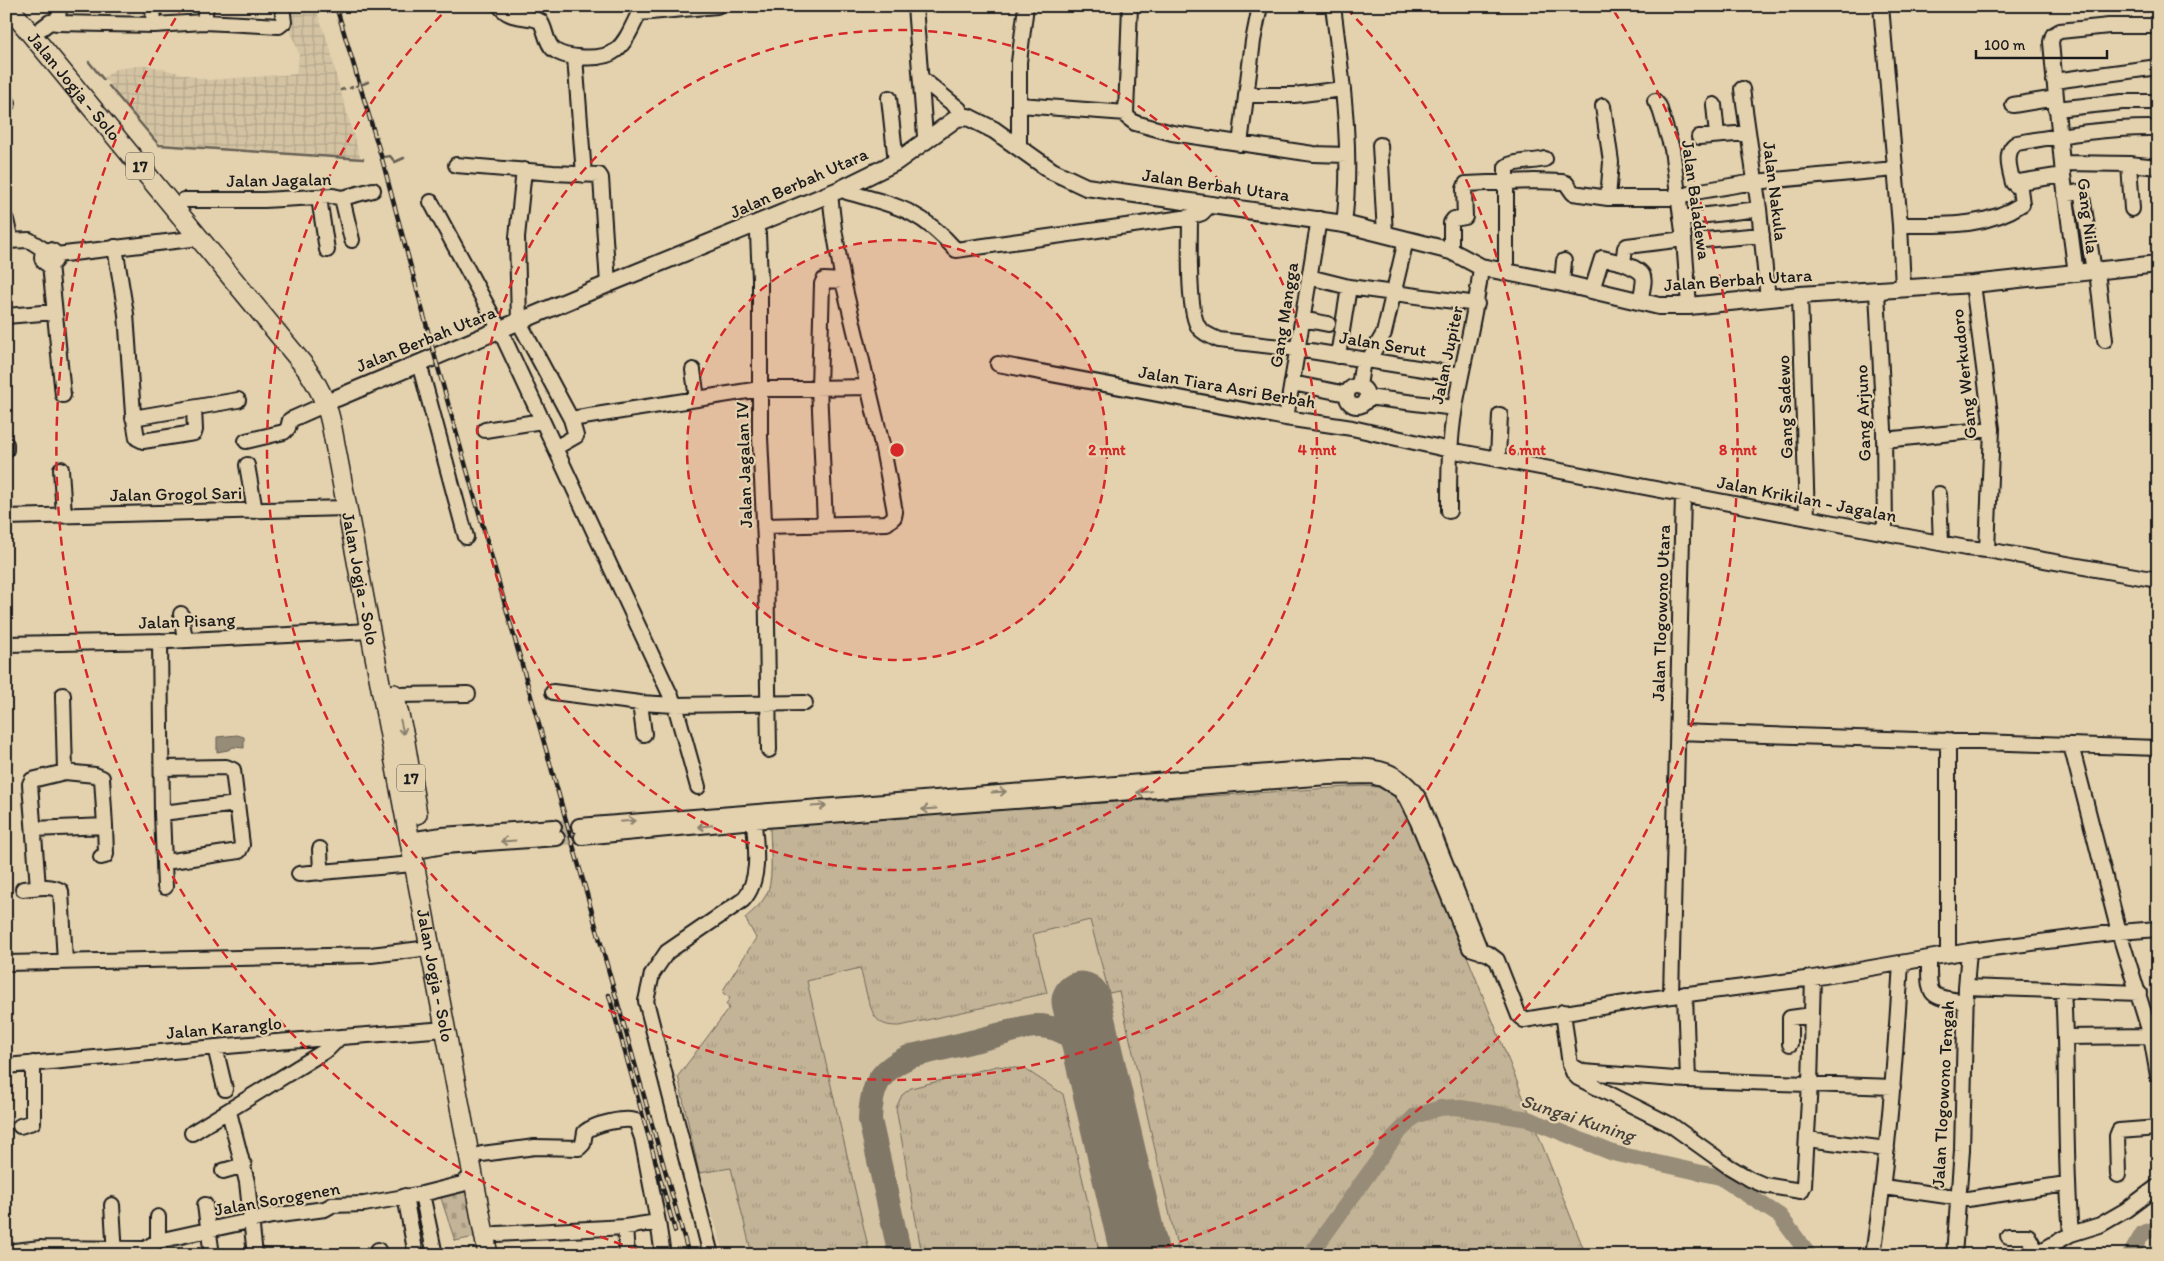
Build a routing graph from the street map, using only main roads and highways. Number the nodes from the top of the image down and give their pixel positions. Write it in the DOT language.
graph roads {
  1 [pos="8,6"];
  2 [pos="24,6"];
  3 [pos="89,95"];
  4 [pos="2158,264"];
  5 [pos="332,401"];
  6 [pos="416,849"];
  7 [pos="488,1255"];
  8 [pos="501,1255"];
  1 -- 3 [label="highway, Jalan Jogja - Solo / 17"];
  2 -- 3 [label="highway, Jalan Jogja - Solo / 17"];
  3 -- 5 [label="highway, Jalan Jogja - Solo / 17"];
  3 -- 5 [label="highway, Jalan Jogja - Solo / 17"];
  4 -- 5 [label="main road, Jalan Berbah Utara"];
  5 -- 6 [label="highway, Jalan Jogja - Solo / 17"];
  5 -- 6 [label="highway, Jalan Jogja - Solo / 17, one-way"];
  6 -- 7 [label="highway, Jalan Jogja - Solo / 17"];
  6 -- 8 [label="highway, Jalan Jogja - Solo / 17"];
}
